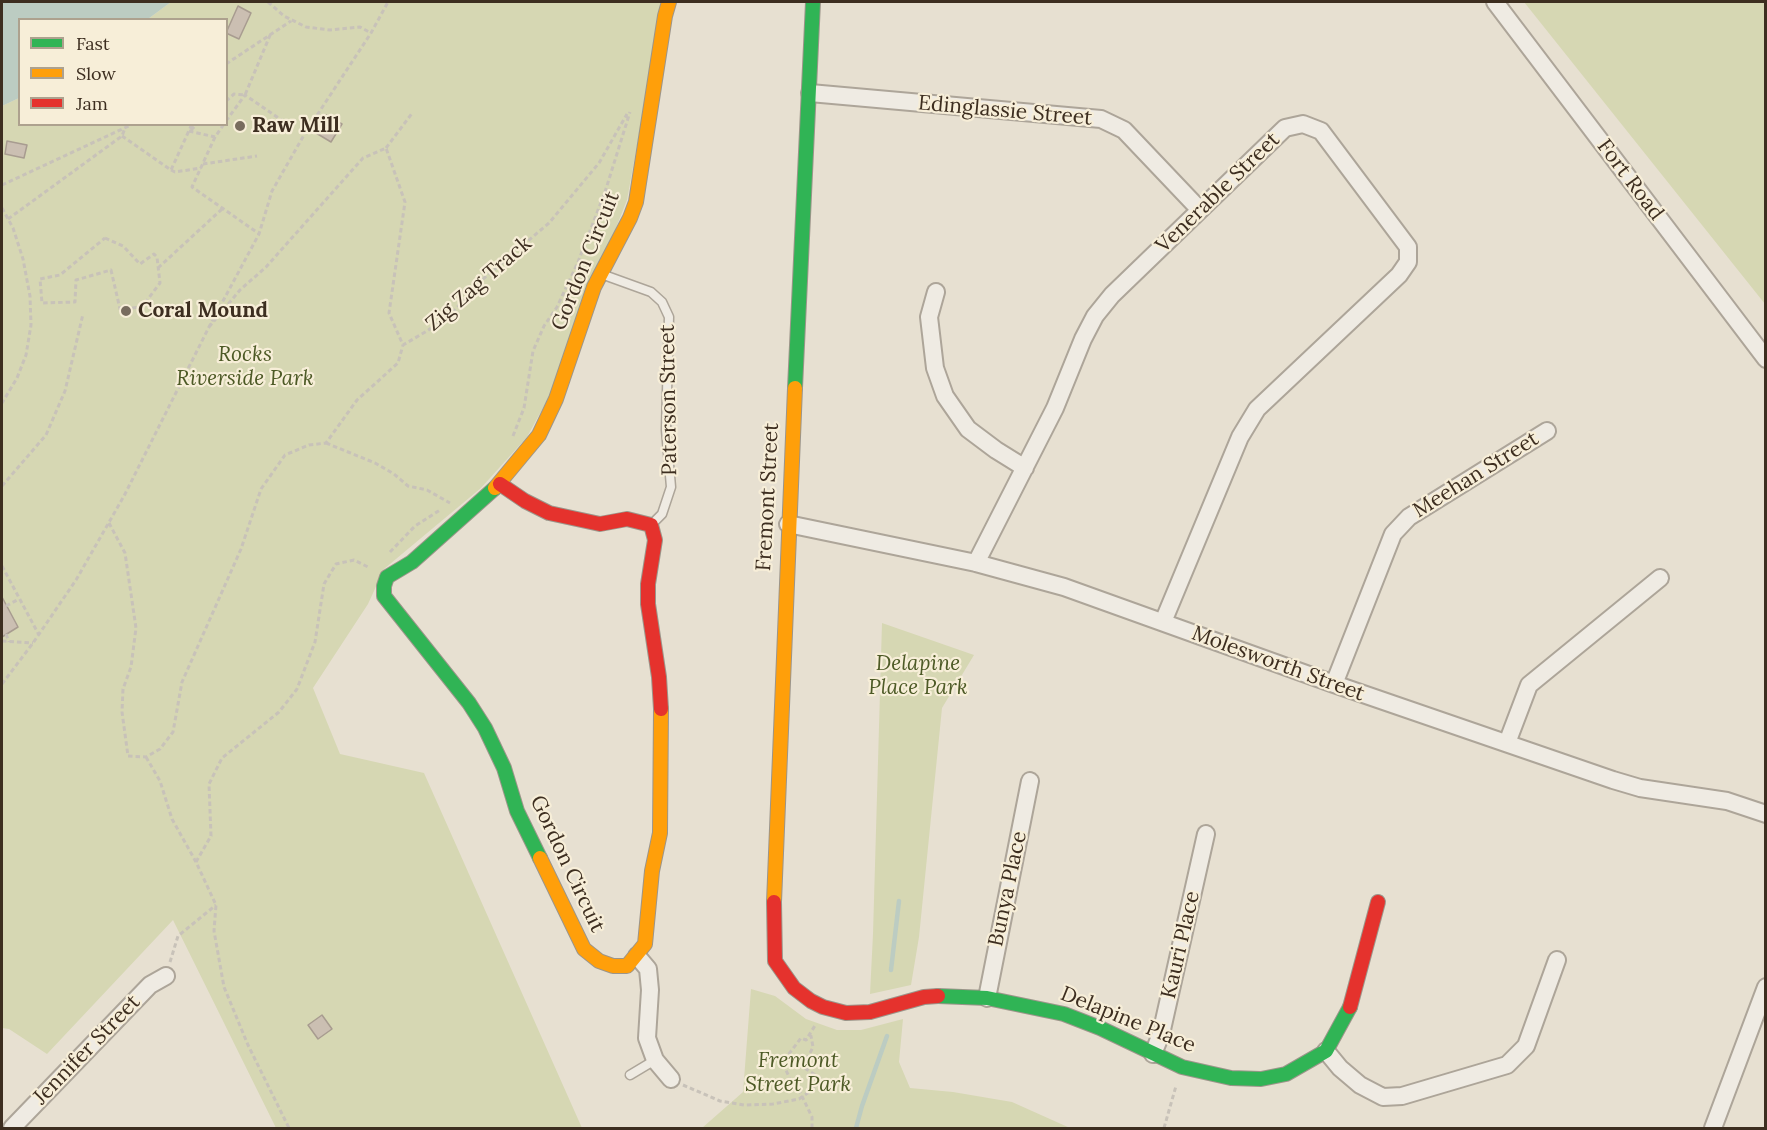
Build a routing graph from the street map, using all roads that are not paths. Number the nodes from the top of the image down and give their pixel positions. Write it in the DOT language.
graph roads {
  1 [pos="669,2"];
  2 [pos="813,2"];
  3 [pos="1495,2"];
  4 [pos="810,93"];
  5 [pos="1200,210"];
  6 [pos="601,273"];
  7 [pos="936,292"];
  8 [pos="1766,359"];
  9 [pos="1547,431"];
  10 [pos="1025,468"];
  11 [pos="500,484"];
  12 [pos="788,524"];
  13 [pos="651,525"];
  14 [pos="976,562"];
  15 [pos="1660,578"];
  16 [pos="1162,622"];
  17 [pos="1334,684"];
  18 [pos="1507,743"];
  19 [pos="1030,781"];
  20 [pos="1766,814"];
  21 [pos="1206,834"];
  22 [pos="1378,902"];
  23 [pos="638,956"];
  24 [pos="1557,960"];
  25 [pos="166,976"];
  26 [pos="1766,987"];
  27 [pos="794,988"];
  28 [pos="987,998"];
  29 [pos="1326,1051"];
  30 [pos="1153,1054"];
  31 [pos="655,1060"];
  32 [pos="630,1075"];
  33 [pos="671,1079"];
  34 [pos="12,1128"];
  35 [pos="1713,1128"];
  1 -- 6 [label="street, Gordon Circuit"];
  2 -- 4 [label="street, Fremont Street"];
  3 -- 8 [label="street, Fort Road"];
  4 -- 5 [label="street, Edinglassie Street"];
  4 -- 12 [label="street, Fremont Street"];
  5 -- 10 [label="street, Venerable Street"];
  5 -- 16 [label="street, Venerable Street"];
  6 -- 11 [label="street, Gordon Circuit"];
  6 -- 13 [label="lane, Paterson Street"];
  7 -- 10 [label="street"];
  9 -- 17 [label="street, Meehan Street"];
  10 -- 14 [label="street, Venerable Street"];
  11 -- 13 [label="street"];
  11 -- 23 [label="street, Gordon Circuit"];
  12 -- 14 [label="street, Molesworth Street"];
  12 -- 27 [label="street, Fremont Street"];
  13 -- 23 [label="street"];
  14 -- 16 [label="street, Molesworth Street"];
  15 -- 18 [label="street"];
  16 -- 17 [label="street, Molesworth Street"];
  17 -- 18 [label="street, Molesworth Street"];
  18 -- 20 [label="street, Molesworth Street"];
  19 -- 28 [label="street, Bunya Place"];
  21 -- 30 [label="street, Kauri Place"];
  22 -- 29 [label="street, Delapine Place"];
  23 -- 31 [label="street"];
  24 -- 29 [label="street"];
  25 -- 34 [label="street, Jennifer Street"];
  26 -- 35 [label="street"];
  27 -- 28 [label="street, Delapine Place"];
  28 -- 30 [label="street, Delapine Place"];
  29 -- 30 [label="street, Delapine Place"];
  31 -- 32 [label="lane"];
  31 -- 33 [label="street"];
}
